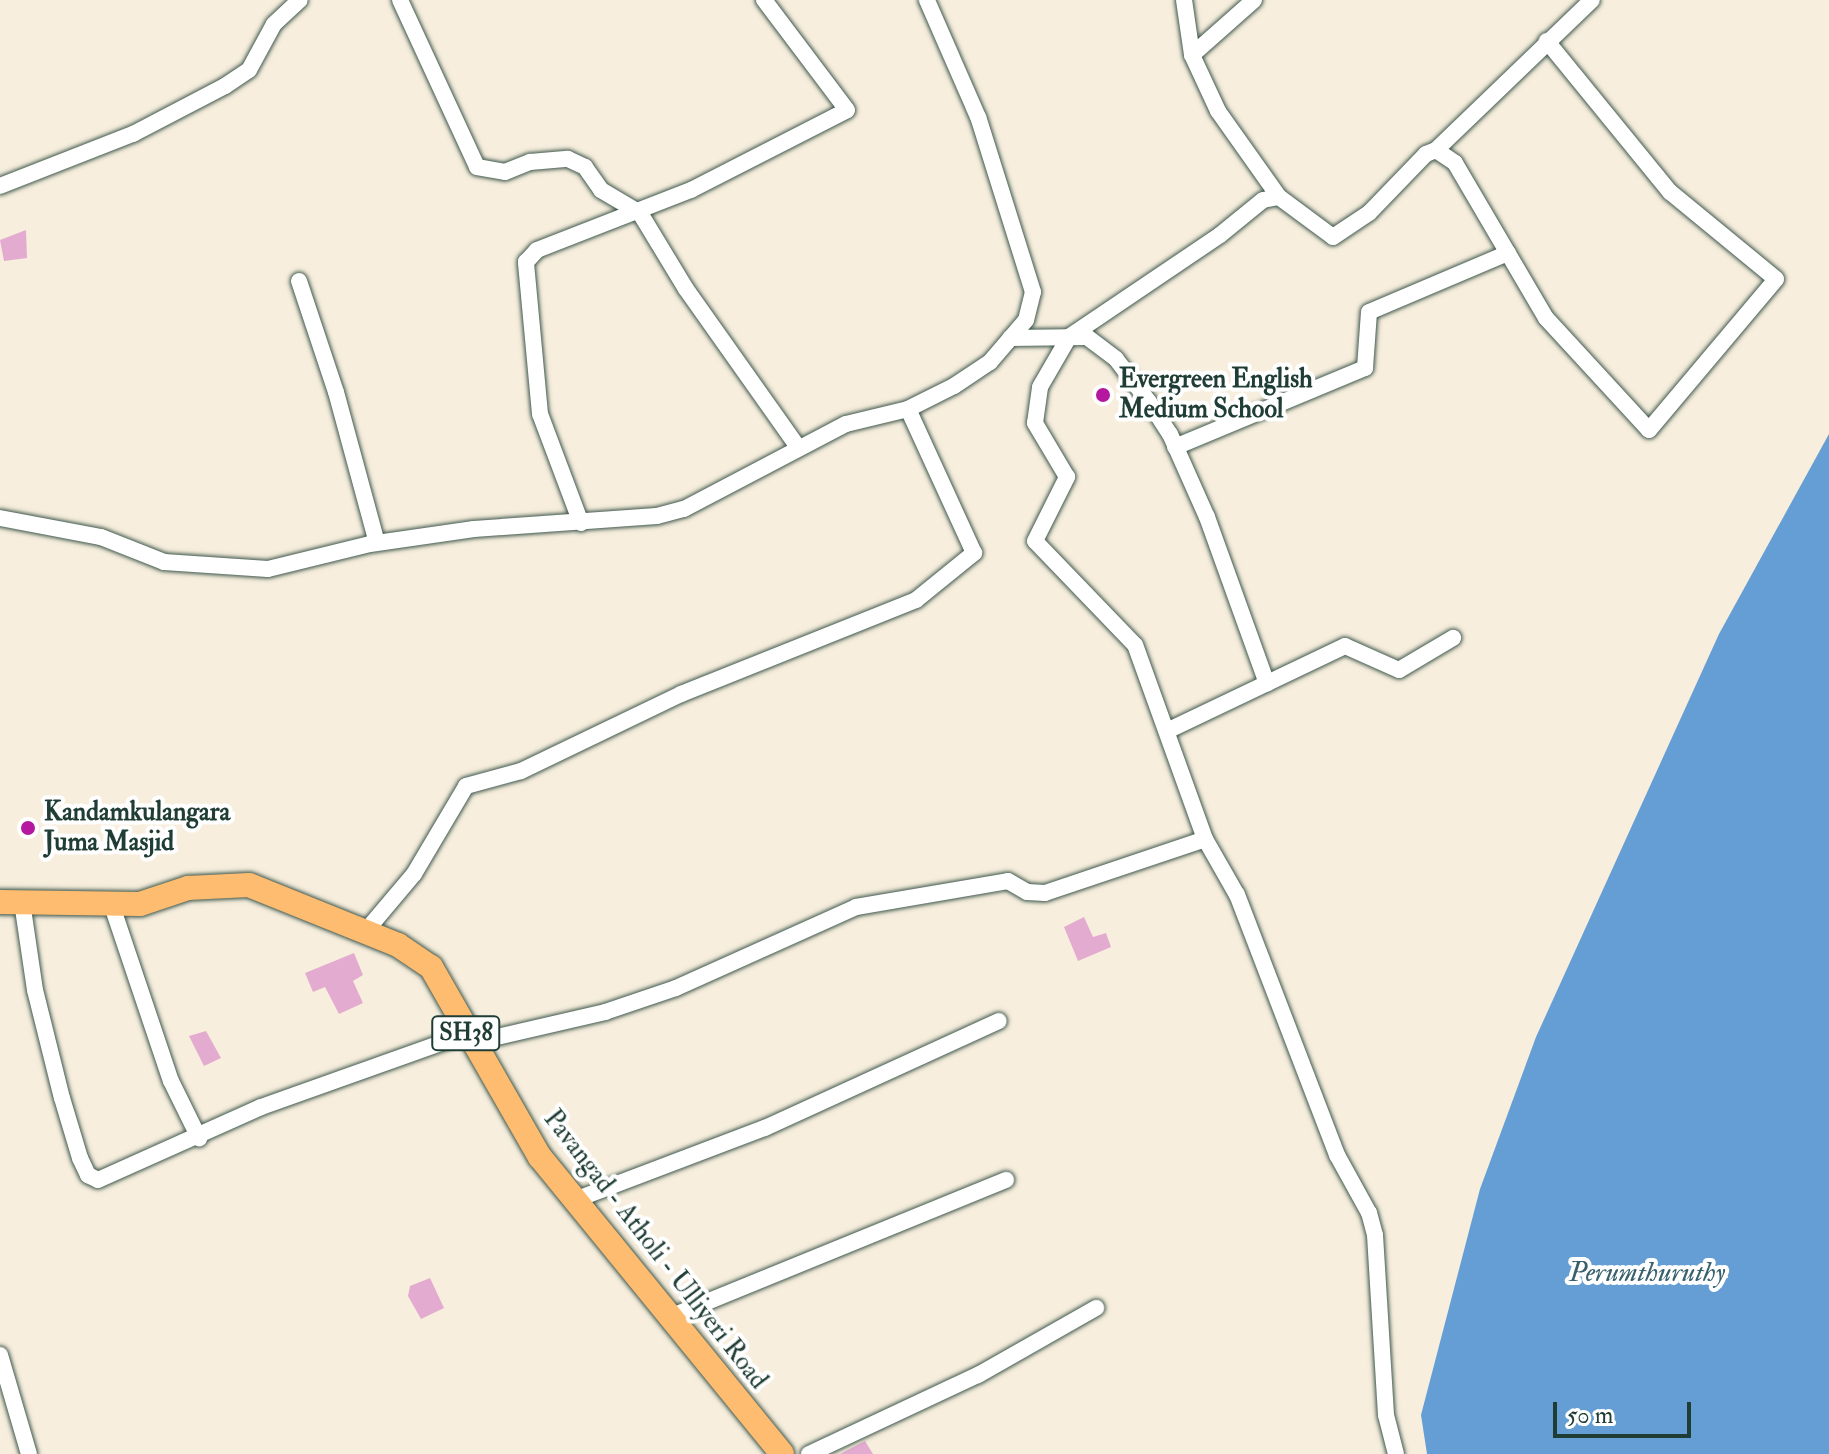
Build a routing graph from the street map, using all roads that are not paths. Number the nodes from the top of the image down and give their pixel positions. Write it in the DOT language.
graph roads {
  1 [pos="300,0"];
  2 [pos="400,0"];
  3 [pos="764,0"];
  4 [pos="927,0"];
  5 [pos="1184,0"];
  6 [pos="1254,0"];
  7 [pos="1592,0"];
  8 [pos="1547,41"];
  9 [pos="1192,55"];
  10 [pos="1436,150"];
  11 [pos="0,186"];
  12 [pos="1279,197"];
  13 [pos="637,211"];
  14 [pos="1508,253"];
  15 [pos="299,281"];
  16 [pos="1069,337"];
  17 [pos="1010,338"];
  18 [pos="908,409"];
  19 [pos="798,447"];
  20 [pos="1175,447"];
  21 [pos="0,518"];
  22 [pos="581,523"];
  23 [pos="377,543"];
  24 [pos="1453,638"];
  25 [pos="1267,684"];
  26 [pos="1169,730"];
  27 [pos="1205,839"];
  28 [pos="11,902"];
  29 [pos="111,903"];
  30 [pos="365,932"];
  31 [pos="999,1021"];
  32 [pos="468,1038"];
  33 [pos="199,1138"];
  34 [pos="1006,1180"];
  35 [pos="575,1200"];
  36 [pos="1096,1308"];
  37 [pos="670,1317"];
  38 [pos="0,1355"];
  39 [pos="29,1454"];
  40 [pos="782,1454"];
  41 [pos="809,1454"];
  42 [pos="1396,1454"];
  1 -- 11 [label="street"];
  2 -- 13 [label="street"];
  3 -- 13 [label="street"];
  4 -- 17 [label="street"];
  5 -- 9 [label="street"];
  6 -- 9 [label="street"];
  7 -- 8 [label="street"];
  8 -- 10 [label="street"];
  8 -- 14 [label="street"];
  9 -- 12 [label="street"];
  10 -- 12 [label="street"];
  10 -- 14 [label="street"];
  12 -- 16 [label="street"];
  13 -- 19 [label="street"];
  13 -- 22 [label="street"];
  14 -- 20 [label="street"];
  15 -- 23 [label="street"];
  16 -- 17 [label="street"];
  16 -- 20 [label="street"];
  16 -- 26 [label="street"];
  17 -- 18 [label="street"];
  18 -- 19 [label="street"];
  18 -- 30 [label="street"];
  19 -- 22 [label="street"];
  20 -- 25 [label="street"];
  21 -- 23 [label="street"];
  22 -- 23 [label="street"];
  24 -- 25 [label="street"];
  25 -- 26 [label="street"];
  26 -- 27 [label="street"];
  27 -- 32 [label="street"];
  27 -- 42 [label="street"];
  28 -- 29 [label="main road, Pavangad - Atholi - Ulliyeri Road / SH38"];
  28 -- 33 [label="street"];
  29 -- 30 [label="main road, Pavangad - Atholi - Ulliyeri Road / SH38"];
  29 -- 33 [label="street"];
  30 -- 32 [label="main road, Pavangad - Atholi - Ulliyeri Road / SH38"];
  31 -- 35 [label="street"];
  32 -- 33 [label="street"];
  32 -- 35 [label="main road, Pavangad - Atholi - Ulliyeri Road / SH38"];
  34 -- 37 [label="street"];
  35 -- 37 [label="main road, Pavangad - Atholi - Ulliyeri Road / SH38"];
  36 -- 41 [label="street"];
  37 -- 40 [label="main road, Pavangad - Atholi - Ulliyeri Road / SH38"];
  38 -- 39 [label="street"];
}
